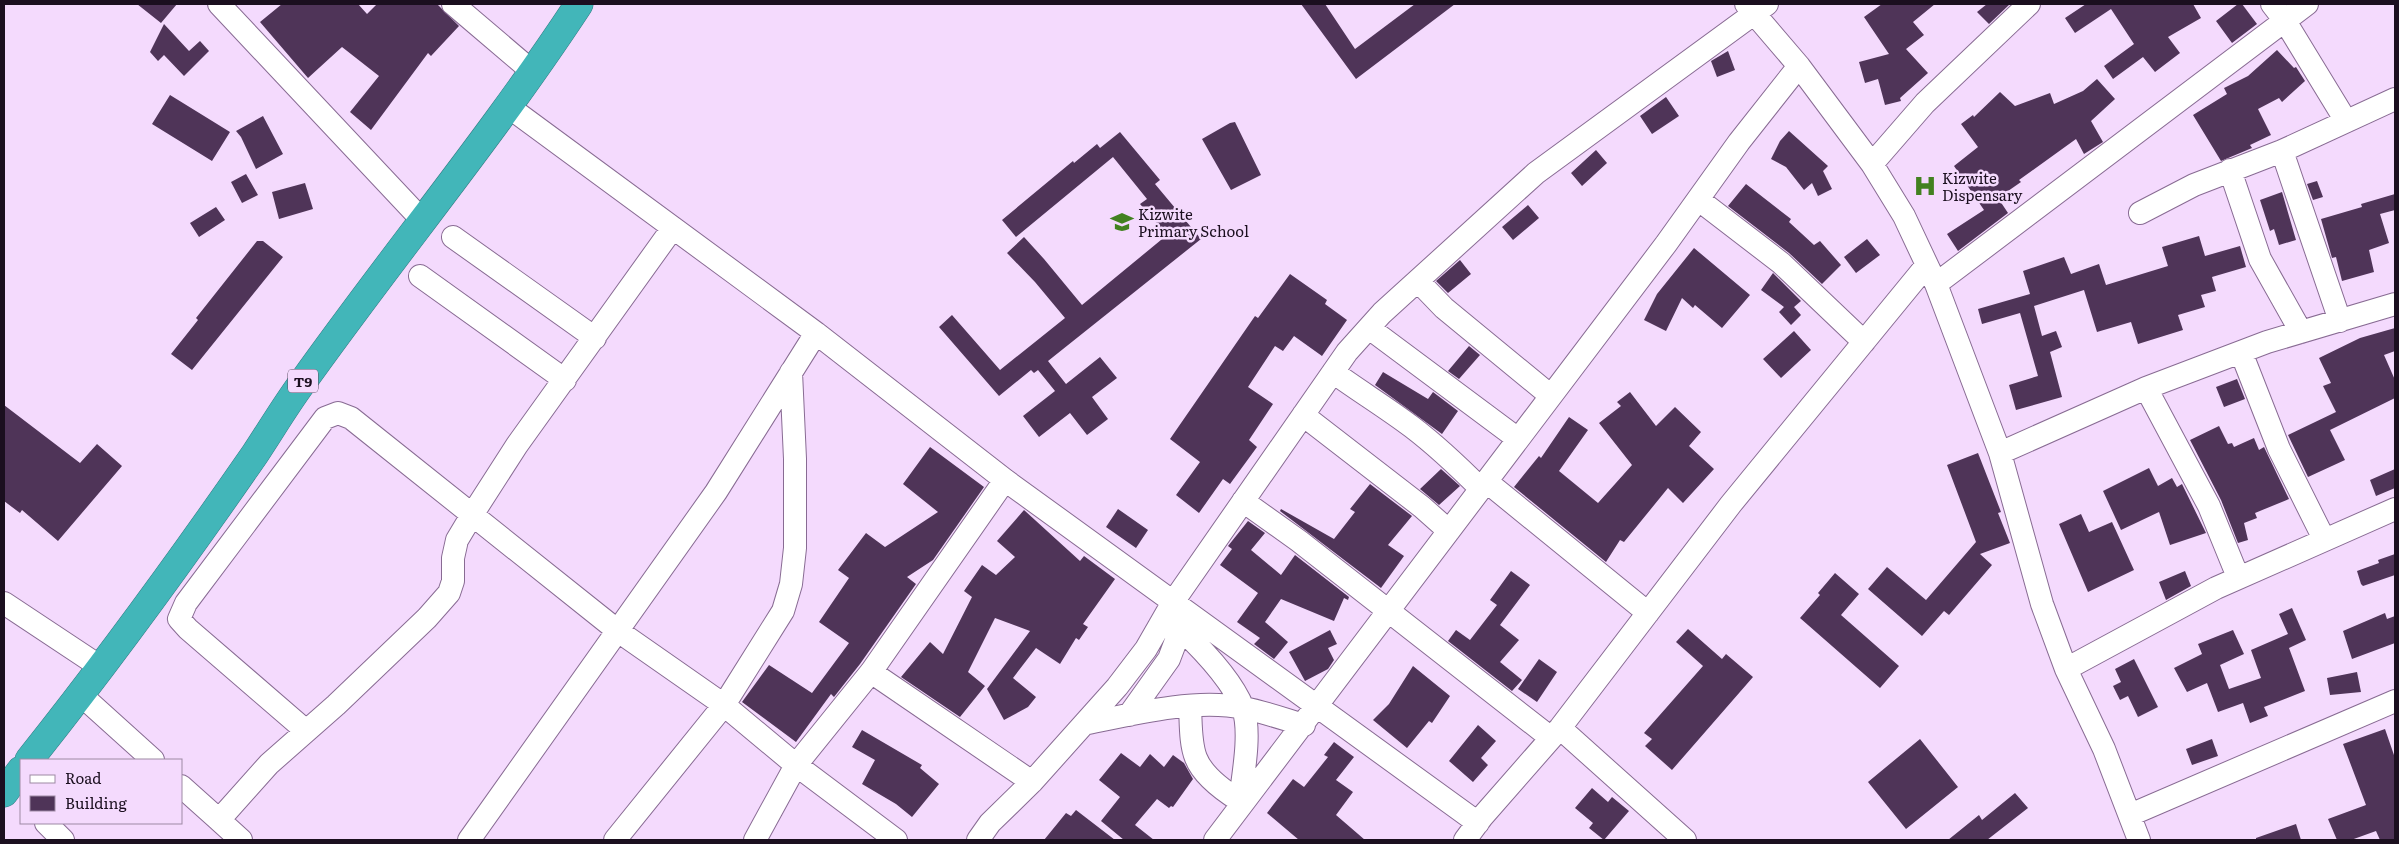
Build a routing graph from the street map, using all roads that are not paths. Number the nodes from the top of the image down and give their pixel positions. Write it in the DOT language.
graph roads {
  1 [pos="452,4"];
  2 [pos="579,4"];
  3 [pos="2029,4"];
  4 [pos="2307,4"];
  5 [pos="1755,7"];
  6 [pos="230,8"];
  7 [pos="2279,12"];
  8 [pos="1799,66"];
  9 [pos="534,73"];
  10 [pos="2395,98"];
  11 [pos="509,107"];
  12 [pos="2346,121"];
  13 [pos="2282,151"];
  14 [pos="1872,164"];
  15 [pos="2230,170"];
  16 [pos="1699,200"];
  17 [pos="2140,213"];
  18 [pos="422,220"];
  19 [pos="672,229"];
  20 [pos="453,237"];
  21 [pos="1931,275"];
  22 [pos="420,276"];
  23 [pos="1418,281"];
  24 [pos="2395,304"];
  25 [pos="2340,321"];
  26 [pos="1369,328"];
  27 [pos="2301,332"];
  28 [pos="816,333"];
  29 [pos="595,338"];
  30 [pos="1864,342"];
  31 [pos="2241,352"];
  32 [pos="791,372"];
  33 [pos="1333,372"];
  34 [pos="565,380"];
  35 [pos="2146,388"];
  36 [pos="1551,396"];
  37 [pos="1303,416"];
  38 [pos="1518,440"];
  39 [pos="2000,453"];
  40 [pos="1005,480"];
  41 [pos="1484,485"];
  42 [pos="1243,501"];
  43 [pos="2395,509"];
  44 [pos="472,515"];
  45 [pos="1449,531"];
  46 [pos="2324,540"];
  47 [pos="2238,577"];
  48 [pos="4,603"];
  49 [pos="1389,612"];
  50 [pos="1648,613"];
  51 [pos="1180,614"];
  52 [pos="618,631"];
  53 [pos="102,668"];
  54 [pos="2066,669"];
  55 [pos="871,672"];
  56 [pos="81,694"];
  57 [pos="2395,701"];
  58 [pos="724,705"];
  59 [pos="1190,707"];
  60 [pos="1318,707"];
  61 [pos="1243,708"];
  62 [pos="1129,715"];
  63 [pos="1084,724"];
  64 [pos="1304,725"];
  65 [pos="305,730"];
  66 [pos="1556,733"];
  67 [pos="30,759"];
  68 [pos="152,759"];
  69 [pos="796,766"];
  70 [pos="1032,782"];
  71 [pos="182,787"];
  72 [pos="1239,805"];
  73 [pos="2130,815"];
  74 [pos="219,820"];
  75 [pos="47,824"];
  76 [pos="1471,831"];
  77 [pos="63,840"];
  78 [pos="241,840"];
  79 [pos="469,840"];
  80 [pos="615,840"];
  81 [pos="754,840"];
  82 [pos="896,840"];
  83 [pos="978,840"];
  84 [pos="1215,840"];
  85 [pos="1685,840"];
  86 [pos="2139,840"];
  1 -- 9 [label="street"];
  2 -- 9 [label="highway, T9"];
  3 -- 14 [label="street"];
  4 -- 7 [label="street"];
  5 -- 8 [label="street"];
  5 -- 23 [label="street"];
  6 -- 18 [label="street"];
  7 -- 12 [label="street"];
  7 -- 21 [label="street"];
  8 -- 14 [label="street"];
  8 -- 16 [label="street"];
  9 -- 11 [label="highway, T9"];
  10 -- 12 [label="street"];
  11 -- 18 [label="highway, T9"];
  11 -- 19 [label="street"];
  12 -- 13 [label="street"];
  13 -- 15 [label="street"];
  13 -- 25 [label="street"];
  14 -- 21 [label="street"];
  15 -- 17 [label="street"];
  15 -- 27 [label="street"];
  16 -- 30 [label="street"];
  16 -- 36 [label="street"];
  18 -- 53 [label="highway, T9"];
  19 -- 28 [label="street"];
  19 -- 29 [label="street"];
  20 -- 29 [label="street"];
  21 -- 30 [label="street"];
  21 -- 39 [label="street"];
  22 -- 34 [label="street"];
  23 -- 26 [label="street"];
  23 -- 36 [label="street"];
  24 -- 25 [label="street"];
  25 -- 27 [label="street"];
  26 -- 33 [label="street"];
  26 -- 38 [label="street"];
  27 -- 31 [label="street"];
  28 -- 32 [label="street"];
  28 -- 40 [label="street"];
  29 -- 34 [label="street"];
  30 -- 50 [label="street"];
  31 -- 35 [label="street"];
  31 -- 46 [label="street"];
  32 -- 52 [label="street"];
  32 -- 58 [label="street"];
  33 -- 37 [label="street"];
  33 -- 41 [label="street"];
  34 -- 44 [label="street"];
  35 -- 39 [label="street"];
  35 -- 47 [label="street"];
  36 -- 38 [label="street"];
  37 -- 42 [label="street"];
  37 -- 45 [label="street"];
  38 -- 41 [label="street"];
  39 -- 54 [label="street"];
  40 -- 51 [label="street"];
  40 -- 55 [label="street"];
  41 -- 45 [label="street"];
  41 -- 50 [label="street"];
  42 -- 49 [label="street"];
  42 -- 51 [label="street"];
  43 -- 46 [label="street"];
  44 -- 52 [label="street"];
  44 -- 65 [label="street"];
  44 -- 65 [label="street"];
  45 -- 49 [label="street"];
  46 -- 47 [label="street"];
  47 -- 54 [label="street"];
  48 -- 53 [label="street"];
  49 -- 60 [label="street"];
  49 -- 66 [label="street"];
  50 -- 66 [label="street"];
  51 -- 60 [label="street"];
  51 -- 61 [label="street"];
  51 -- 62 [label="street"];
  51 -- 63 [label="street"];
  52 -- 58 [label="street"];
  52 -- 79 [label="street"];
  53 -- 56 [label="highway, T9"];
  54 -- 73 [label="street"];
  55 -- 69 [label="street"];
  55 -- 70 [label="street"];
  56 -- 67 [label="highway, T9"];
  56 -- 68 [label="street"];
  57 -- 73 [label="street"];
  58 -- 69 [label="street"];
  58 -- 80 [label="street"];
  59 -- 61 [label="street"];
  59 -- 62 [label="street"];
  59 -- 72 [label="street"];
  60 -- 64 [label="street"];
  60 -- 76 [label="street"];
  61 -- 64 [label="street"];
  61 -- 72 [label="street"];
  62 -- 63 [label="street"];
  63 -- 70 [label="street"];
  64 -- 72 [label="street"];
  65 -- 74 [label="street"];
  66 -- 76 [label="street"];
  66 -- 85 [label="street"];
  69 -- 81 [label="street"];
  69 -- 82 [label="street"];
  70 -- 83 [label="street"];
  71 -- 74 [label="street"];
  72 -- 84 [label="street"];
  73 -- 86 [label="street"];
  74 -- 78 [label="street"];
  75 -- 77 [label="street"];
}
